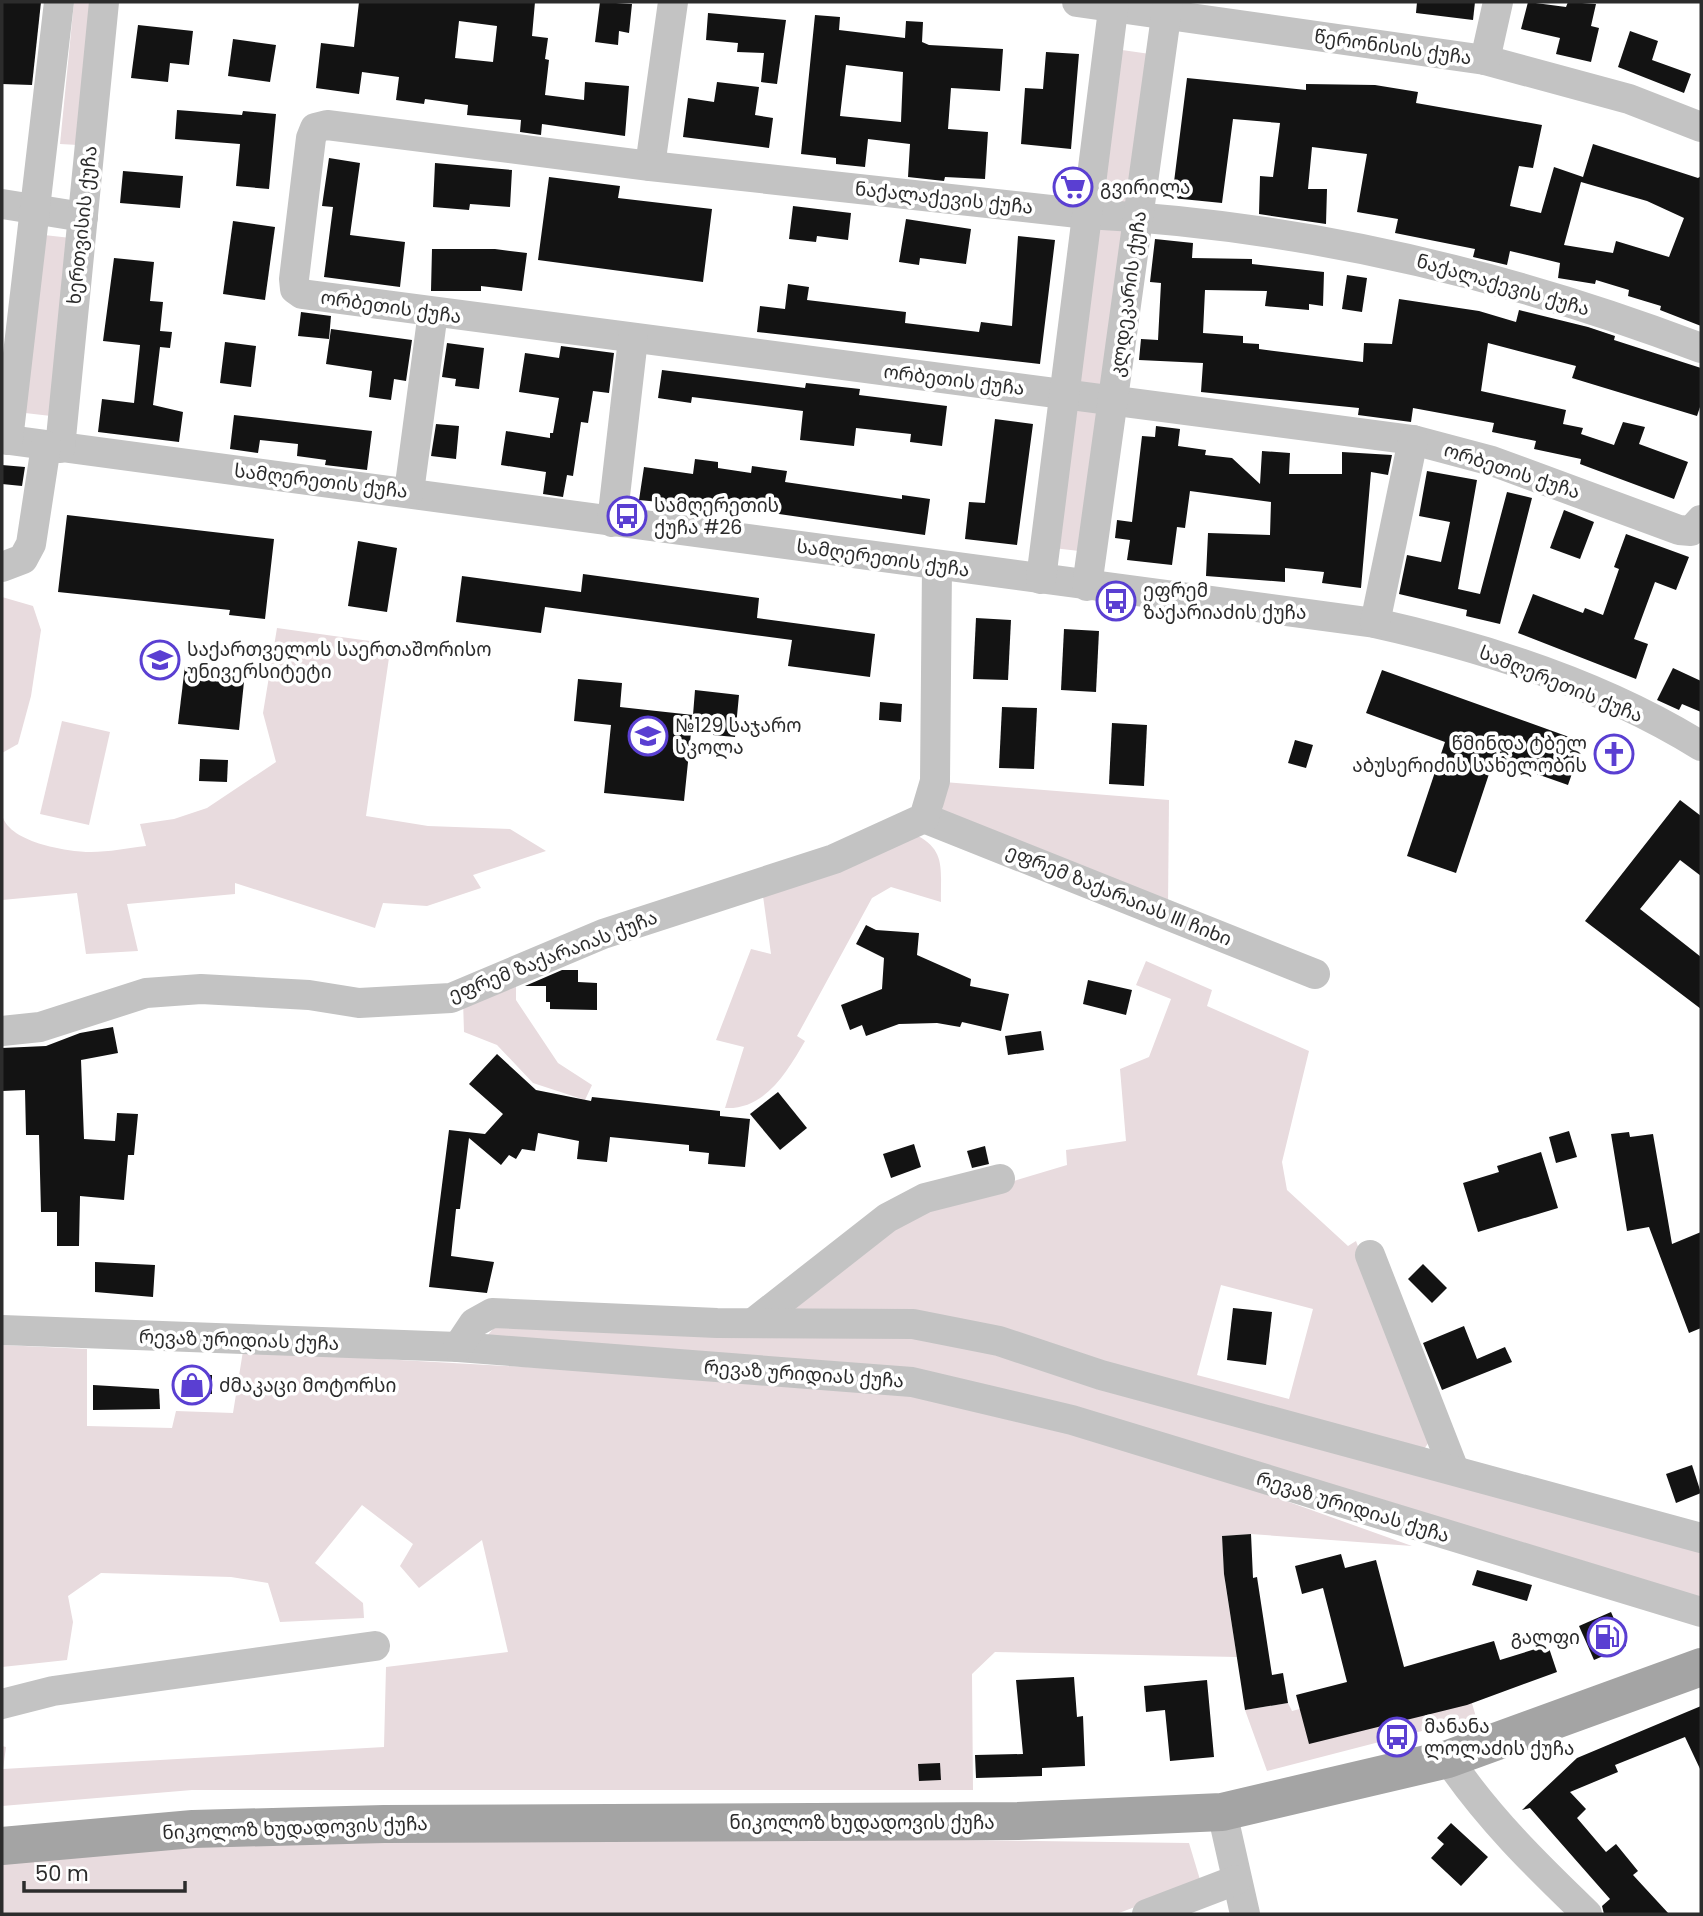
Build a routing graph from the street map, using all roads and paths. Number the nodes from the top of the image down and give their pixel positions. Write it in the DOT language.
graph roads {
  1 [pos="59,2"];
  2 [pos="104,2"];
  3 [pos="673,2"];
  4 [pos="1077,2"];
  5 [pos="1498,2"];
  6 [pos="1114,4"];
  7 [pos="1167,8"];
  8 [pos="1485,60"];
  9 [pos="1701,127"];
  10 [pos="650,166"];
  11 [pos="306,184"];
  12 [pos="2,204"];
  13 [pos="35,209"];
  14 [pos="1087,214"];
  15 [pos="83,217"];
  16 [pos="1138,217"];
  17 [pos="433,312"];
  18 [pos="633,339"];
  19 [pos="1701,348"];
  20 [pos="1063,393"];
  21 [pos="1113,400"];
  22 [pos="5,439"];
  23 [pos="1413,440"];
  24 [pos="53,447"];
  25 [pos="409,492"];
  26 [pos="1701,520"];
  27 [pos="612,522"];
  28 [pos="937,566"];
  29 [pos="2,567"];
  30 [pos="1041,579"];
  31 [pos="1087,586"];
  32 [pos="1375,623"];
  33 [pos="1701,747"];
  34 [pos="924,818"];
  35 [pos="1315,974"];
  36 [pos="2,1031"];
  37 [pos="1000,1179"];
  38 [pos="1370,1255"];
  39 [pos="753,1323"];
  40 [pos="2,1330"];
  41 [pos="458,1347"];
  42 [pos="1454,1470"];
  43 [pos="1701,1538"];
  44 [pos="1701,1612"];
  45 [pos="375,1646"];
  46 [pos="1701,1667"];
  47 [pos="2,1704"];
  48 [pos="1448,1759"];
  49 [pos="1222,1812"];
  50 [pos="2,1846"];
  51 [pos="1236,1880"];
  52 [pos="1147,1914"];
  53 [pos="1245,1914"];
  54 [pos="1587,1914"];
  1 -- 13 [label="street"];
  2 -- 15 [label="street, ხერთვისის ქუჩა"];
  3 -- 10 [label="street"];
  4 -- 6 [label="street, წერონისის ქუჩა"];
  5 -- 8 [label="street"];
  6 -- 7 [label="street, წერონისის ქუჩა"];
  6 -- 14 [label="street"];
  7 -- 8 [label="street, წერონისის ქუჩა"];
  7 -- 16 [label="street, კლდეკარის ქუჩა"];
  8 -- 9 [label="street, წერონისის ქუჩა"];
  10 -- 11 [label="street, ნაქალაქევის ქუჩა"];
  10 -- 14 [label="street, ნაქალაქევის ქუჩა"];
  11 -- 17 [label="street, ორბეთის ქუჩა"];
  12 -- 13 [label="street"];
  13 -- 15 [label="street"];
  13 -- 22 [label="street"];
  14 -- 16 [label="street, ნაქალაქევის ქუჩა"];
  14 -- 20 [label="street"];
  15 -- 24 [label="street, ხერთვისის ქუჩა"];
  16 -- 19 [label="street, ნაქალაქევის ქუჩა"];
  16 -- 21 [label="street, კლდეკარის ქუჩა"];
  17 -- 18 [label="street, ორბეთის ქუჩა"];
  17 -- 25 [label="street"];
  18 -- 20 [label="street, ორბეთის ქუჩა"];
  18 -- 27 [label="street"];
  20 -- 21 [label="street, ორბეთის ქუჩა"];
  20 -- 30 [label="street"];
  21 -- 23 [label="street, ორბეთის ქუჩა"];
  21 -- 31 [label="street, კლდეკარის ქუჩა"];
  22 -- 24 [label="street, სამღერეთის ქუჩა"];
  23 -- 26 [label="street, ორბეთის ქუჩა"];
  23 -- 32 [label="street"];
  24 -- 25 [label="street, სამღერეთის ქუჩა"];
  24 -- 29 [label="street, ხერთვისის ქუჩა"];
  25 -- 27 [label="street, სამღერეთის ქუჩა"];
  27 -- 28 [label="street, სამღერეთის ქუჩა"];
  28 -- 30 [label="street, სამღერეთის ქუჩა"];
  28 -- 34 [label="street"];
  30 -- 31 [label="street, სამღერეთის ქუჩა"];
  31 -- 32 [label="street, სამღერეთის ქუჩა"];
  32 -- 33 [label="street, სამღერეთის ქუჩა"];
  34 -- 35 [label="street, ეფრემ ზაქარაიას III ჩიხი"];
  34 -- 36 [label="street, ეფრემ ზაქარაიას ქუჩა"];
  37 -- 39 [label="street"];
  38 -- 42 [label="street"];
  39 -- 41 [label="street"];
  39 -- 42 [label="street"];
  40 -- 41 [label="street, რევაზ ურიდიას ქუჩა"];
  41 -- 44 [label="street, რევაზ ურიდიას ქუჩა"];
  42 -- 43 [label="street"];
  45 -- 47 [label="street"];
  46 -- 48 [label="main road, ნიკოლოზ ხუდადოვის ქუჩა"];
  48 -- 49 [label="main road, ნიკოლოზ ხუდადოვის ქუჩა"];
  48 -- 54 [label="street"];
  49 -- 50 [label="main road, ნიკოლოზ ხუდადოვის ქუჩა"];
  49 -- 51 [label="street"];
  51 -- 52 [label="street"];
  51 -- 53 [label="street"];
}
